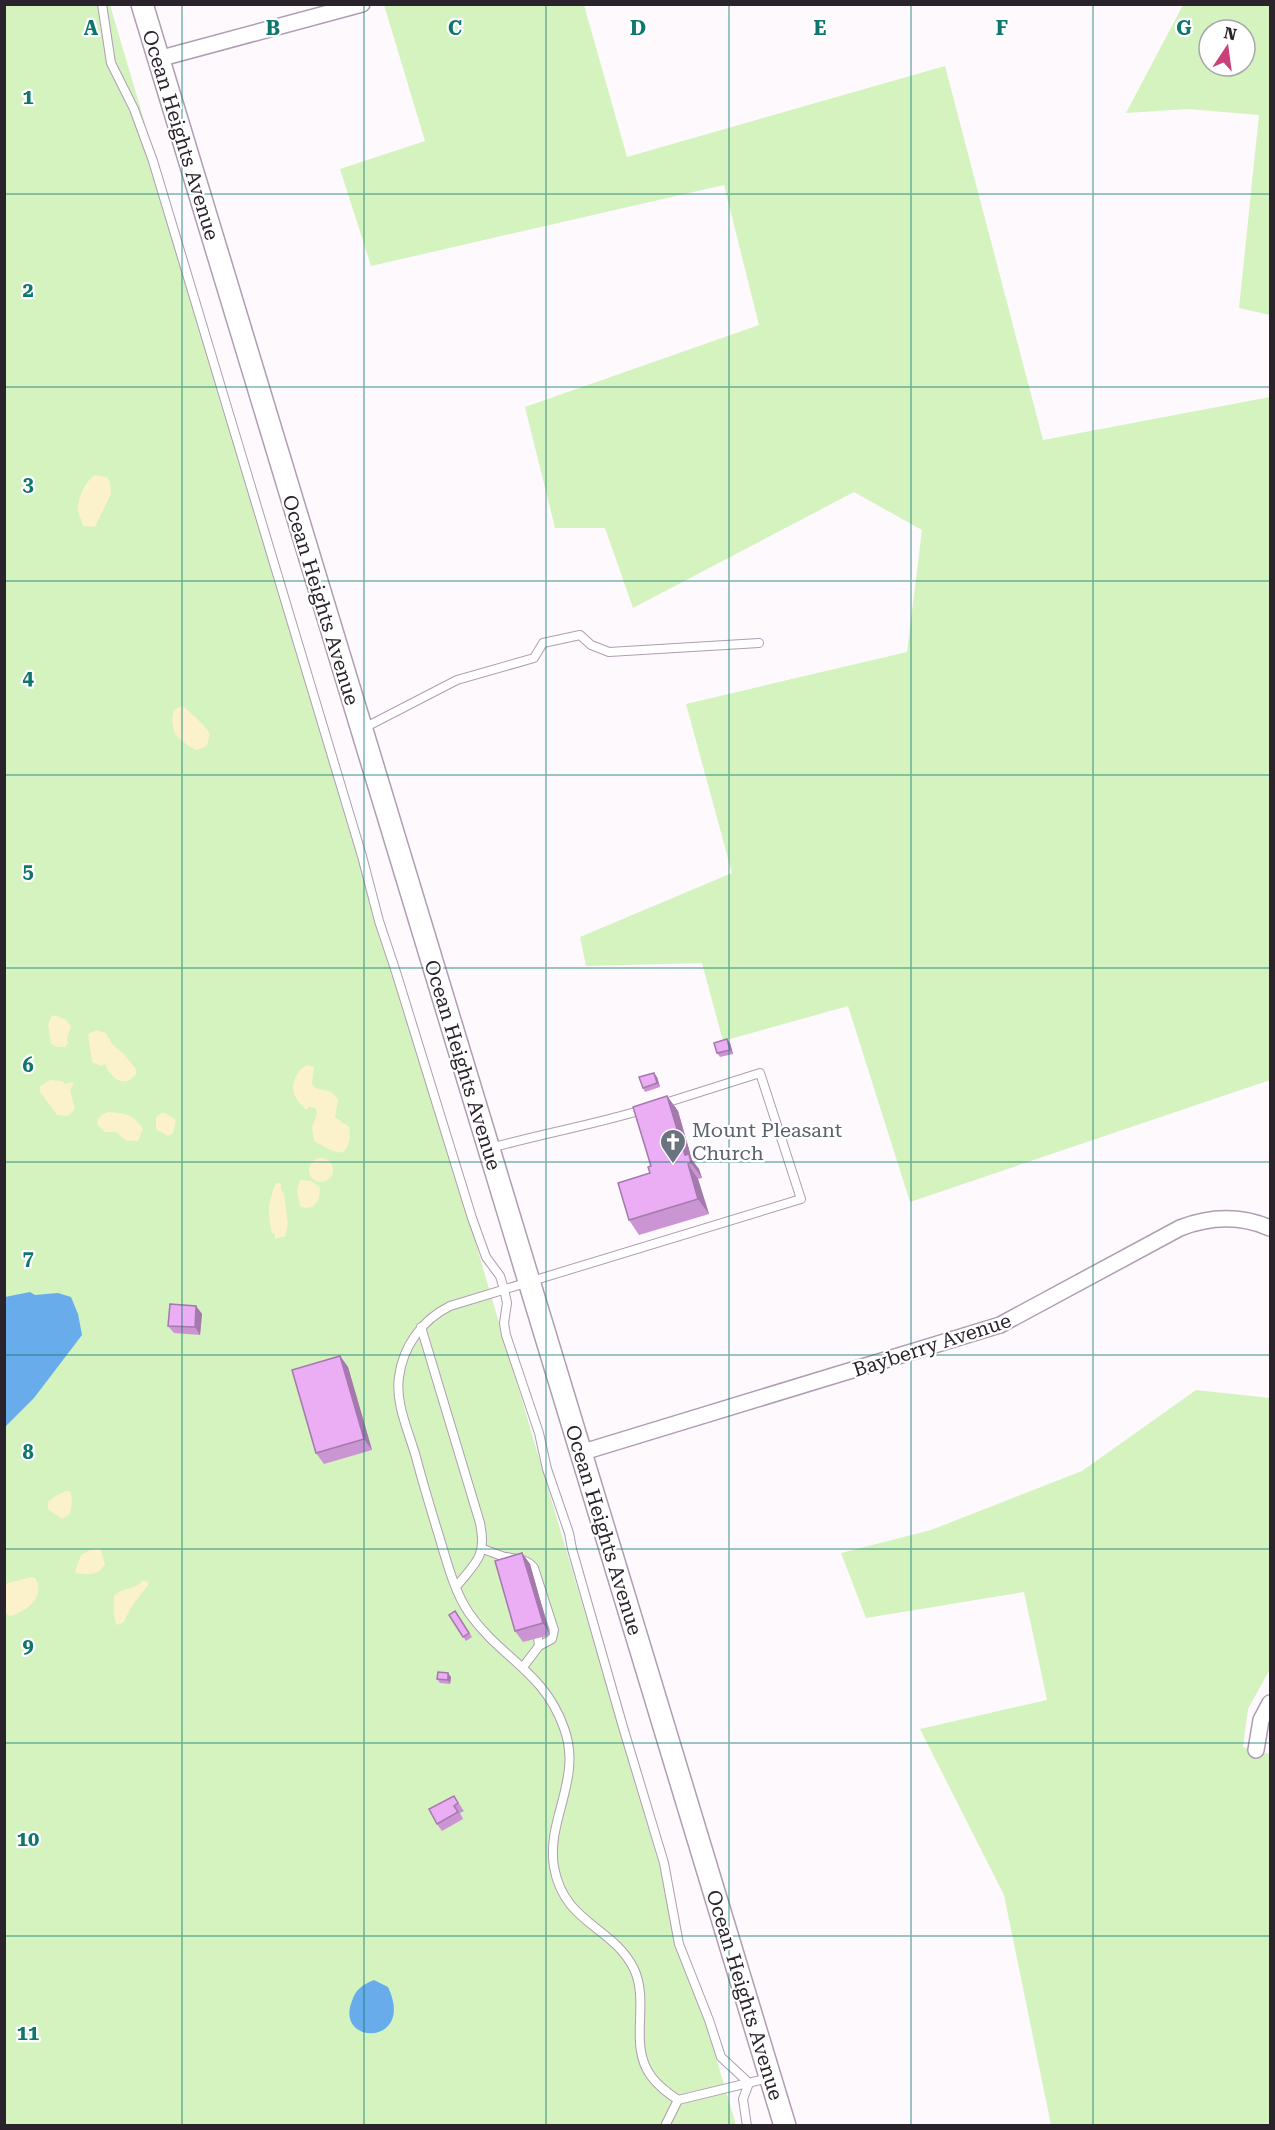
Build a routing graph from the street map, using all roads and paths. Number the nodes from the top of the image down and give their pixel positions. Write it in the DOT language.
graph roads {
  1 [pos="102,4"];
  2 [pos="142,4"];
  3 [pos="362,4"];
  4 [pos="158,60"];
  5 [pos="759,643"];
  6 [pos="361,730"];
  7 [pos="488,1149"];
  8 [pos="1270,1228"];
  9 [pos="528,1281"];
  10 [pos="504,1289"];
  11 [pos="421,1327"];
  12 [pos="580,1453"];
  13 [pos="483,1549"];
  14 [pos="506,1557"];
  15 [pos="518,1568"];
  16 [pos="456,1587"];
  17 [pos="523,1667"];
  18 [pos="1270,1703"];
  19 [pos="1256,1750"];
  20 [pos="770,2078"];
  21 [pos="749,2083"];
  22 [pos="678,2100"];
  23 [pos="665,2126"];
  24 [pos="747,2126"];
  25 [pos="785,2126"];
  1 -- 10 [label="lane"];
  2 -- 4 [label="main road, Ocean Heights Avenue"];
  3 -- 4 [label="street"];
  4 -- 6 [label="main road, Ocean Heights Avenue"];
  5 -- 6 [label="lane"];
  6 -- 7 [label="main road, Ocean Heights Avenue"];
  7 -- 9 [label="main road, Ocean Heights Avenue"];
  7 -- 9 [label="lane"];
  8 -- 12 [label="street, Bayberry Avenue"];
  9 -- 10 [label="lane"];
  9 -- 12 [label="main road, Ocean Heights Avenue"];
  10 -- 11 [label="lane"];
  10 -- 21 [label="lane"];
  11 -- 13 [label="lane"];
  11 -- 16 [label="lane"];
  12 -- 20 [label="main road, Ocean Heights Avenue"];
  13 -- 14 [label="lane"];
  13 -- 16 [label="lane"];
  14 -- 15 [label="lane"];
  14 -- 17 [label="lane"];
  16 -- 17 [label="lane"];
  17 -- 22 [label="lane"];
  18 -- 19 [label="street"];
  20 -- 21 [label="lane"];
  20 -- 25 [label="main road, Ocean Heights Avenue"];
  21 -- 22 [label="lane"];
  21 -- 24 [label="lane"];
  22 -- 23 [label="lane"];
}
